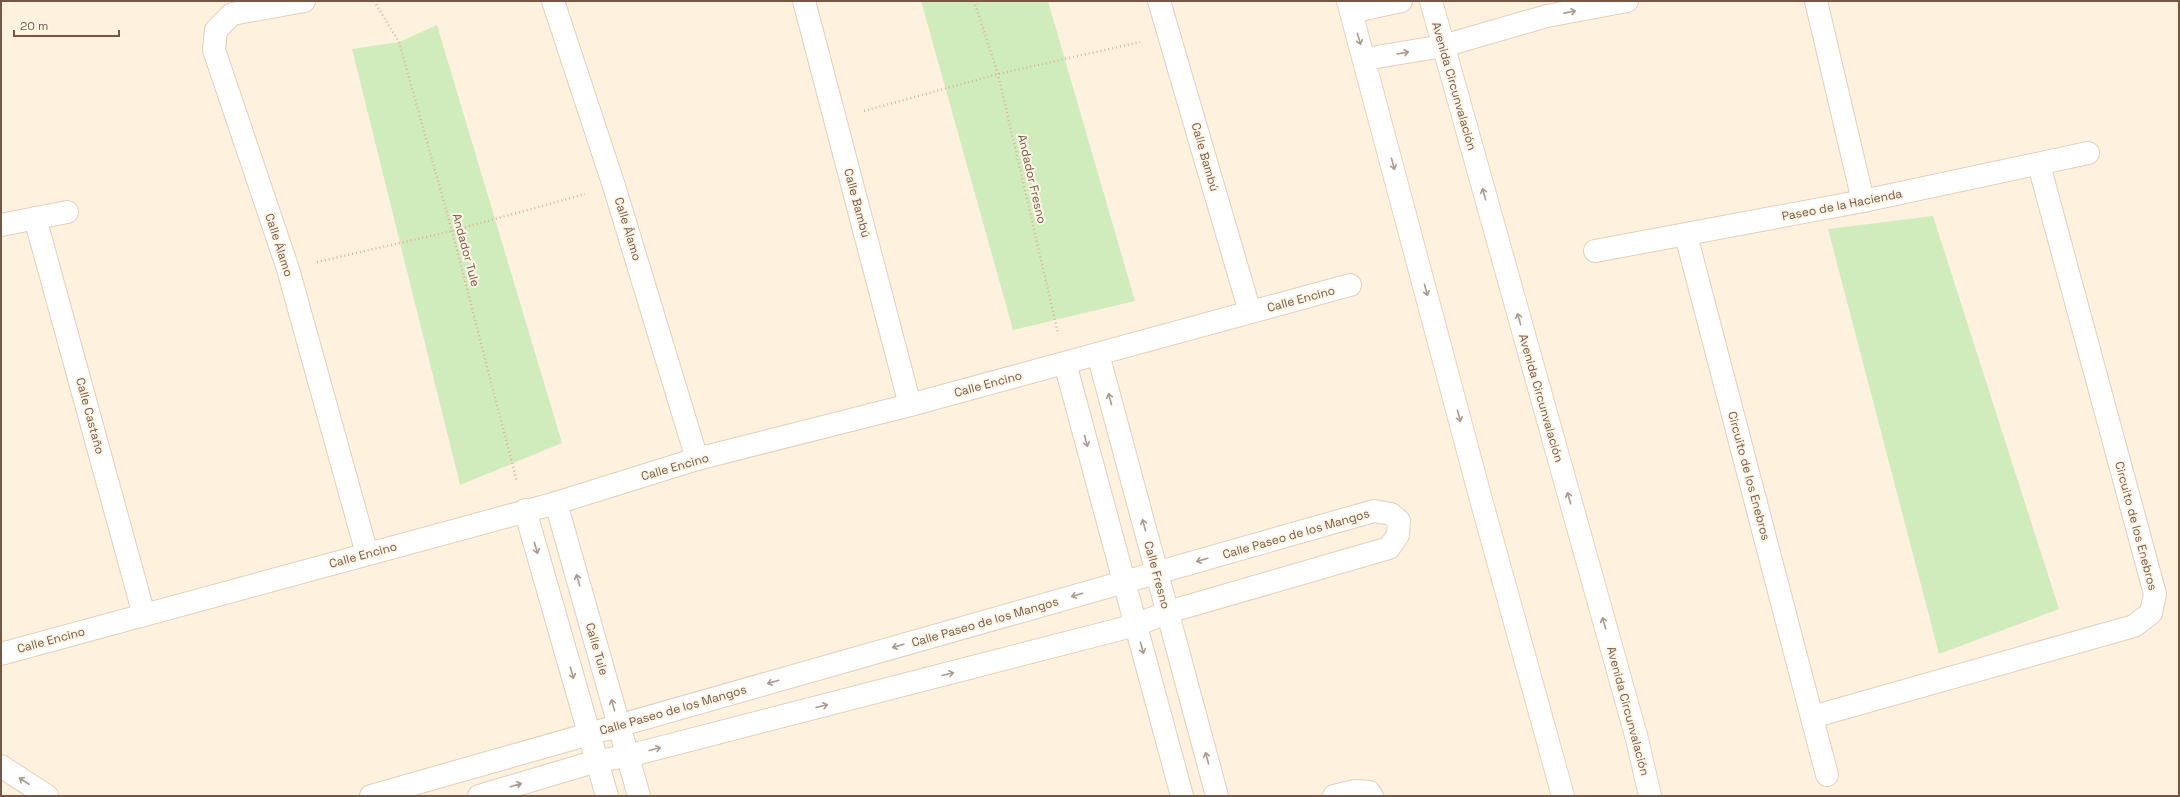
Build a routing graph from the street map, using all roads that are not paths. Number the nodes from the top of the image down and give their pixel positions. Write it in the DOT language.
graph roads {
  1 [pos="304,1"];
  2 [pos="554,1"];
  3 [pos="804,1"];
  4 [pos="1159,1"];
  5 [pos="1401,1"];
  6 [pos="1431,1"];
  7 [pos="1627,1"];
  8 [pos="1816,1"];
  9 [pos="1350,6"];
  10 [pos="1545,9"];
  11 [pos="1443,46"];
  12 [pos="1365,60"];
  13 [pos="2088,154"];
  14 [pos="2039,165"];
  15 [pos="1863,201"];
  16 [pos="67,212"];
  17 [pos="35,218"];
  18 [pos="1,225"];
  19 [pos="1686,234"];
  20 [pos="1595,251"];
  21 [pos="1350,285"];
  22 [pos="1250,312"];
  23 [pos="1098,354"];
  24 [pos="1065,363"];
  25 [pos="910,406"];
  26 [pos="697,459"];
  27 [pos="556,503"];
  28 [pos="525,510"];
  29 [pos="367,554"];
  30 [pos="1157,573"];
  31 [pos="1124,582"];
  32 [pos="1168,612"];
  33 [pos="144,615"];
  34 [pos="1136,625"];
  35 [pos="1,654"];
  36 [pos="1812,718"];
  37 [pos="619,725"];
  38 [pos="589,734"];
  39 [pos="628,756"];
  40 [pos="597,761"];
  41 [pos="1,766"];
  42 [pos="1827,775"];
  43 [pos="1363,793"];
  44 [pos="47,796"];
  45 [pos="371,796"];
  46 [pos="478,796"];
  47 [pos="607,796"];
  48 [pos="639,796"];
  49 [pos="1182,796"];
  50 [pos="1217,796"];
  51 [pos="1334,796"];
  52 [pos="1563,796"];
  53 [pos="1650,796"];
  1 -- 29 [label="street, Calle Álamo"];
  2 -- 26 [label="street, Calle Álamo"];
  3 -- 25 [label="street, Calle Bambú"];
  4 -- 22 [label="street, Calle Bambú"];
  5 -- 9 [label="street"];
  6 -- 11 [label="street, Avenida Circunvalación"];
  10 -- 7 [label="street, one-way"];
  8 -- 15 [label="street"];
  9 -- 12 [label="street, one-way"];
  10 -- 11 [label="street"];
  12 -- 11 [label="street, one-way"];
  53 -- 11 [label="street, Avenida Circunvalación, one-way"];
  12 -- 52 [label="street, one-way"];
  13 -- 14 [label="street, Paseo de la Hacienda"];
  14 -- 15 [label="street, Paseo de la Hacienda"];
  14 -- 36 [label="street, Circuito de los Enebros"];
  15 -- 19 [label="street, Paseo de la Hacienda"];
  16 -- 17 [label="street"];
  17 -- 18 [label="street"];
  17 -- 33 [label="street, Calle Castaño"];
  19 -- 20 [label="street, Paseo de la Hacienda"];
  19 -- 36 [label="street, Circuito de los Enebros"];
  21 -- 22 [label="street, Calle Encino"];
  22 -- 23 [label="street, Calle Encino"];
  23 -- 24 [label="street, Calle Encino"];
  30 -- 23 [label="street, Calle Fresno, one-way"];
  24 -- 25 [label="street, Calle Encino"];
  24 -- 31 [label="street, one-way"];
  25 -- 26 [label="street, Calle Encino"];
  26 -- 27 [label="street, Calle Encino"];
  27 -- 28 [label="street, Calle Encino"];
  37 -- 27 [label="street, Calle Tule, one-way"];
  28 -- 29 [label="street, Calle Encino"];
  28 -- 38 [label="street, one-way"];
  29 -- 33 [label="street, Calle Encino"];
  30 -- 31 [label="street, Calle Paseo de los Mangos"];
  30 -- 32 [label="street, Calle Fresno"];
  32 -- 30 [label="street, Calle Paseo de los Mangos, one-way"];
  31 -- 34 [label="street"];
  31 -- 37 [label="street, Calle Paseo de los Mangos, one-way"];
  32 -- 34 [label="street, Calle Paseo de los Mangos"];
  50 -- 32 [label="street, Calle Fresno, one-way"];
  33 -- 35 [label="street, Calle Encino"];
  39 -- 34 [label="street, Calle Paseo de los Mangos, one-way"];
  34 -- 49 [label="street, one-way"];
  36 -- 42 [label="street, Circuito de los Enebros"];
  37 -- 38 [label="street, Calle Paseo de los Mangos"];
  37 -- 39 [label="street, Calle Tule"];
  38 -- 40 [label="street"];
  38 -- 45 [label="street, Calle Paseo de los Mangos"];
  39 -- 40 [label="street, Calle Paseo de los Mangos"];
  39 -- 48 [label="street, Calle Tule"];
  46 -- 40 [label="street, Calle Paseo de los Mangos, one-way"];
  40 -- 47 [label="street"];
  44 -- 41 [label="street, one-way"];
  43 -- 51 [label="street"];
}
